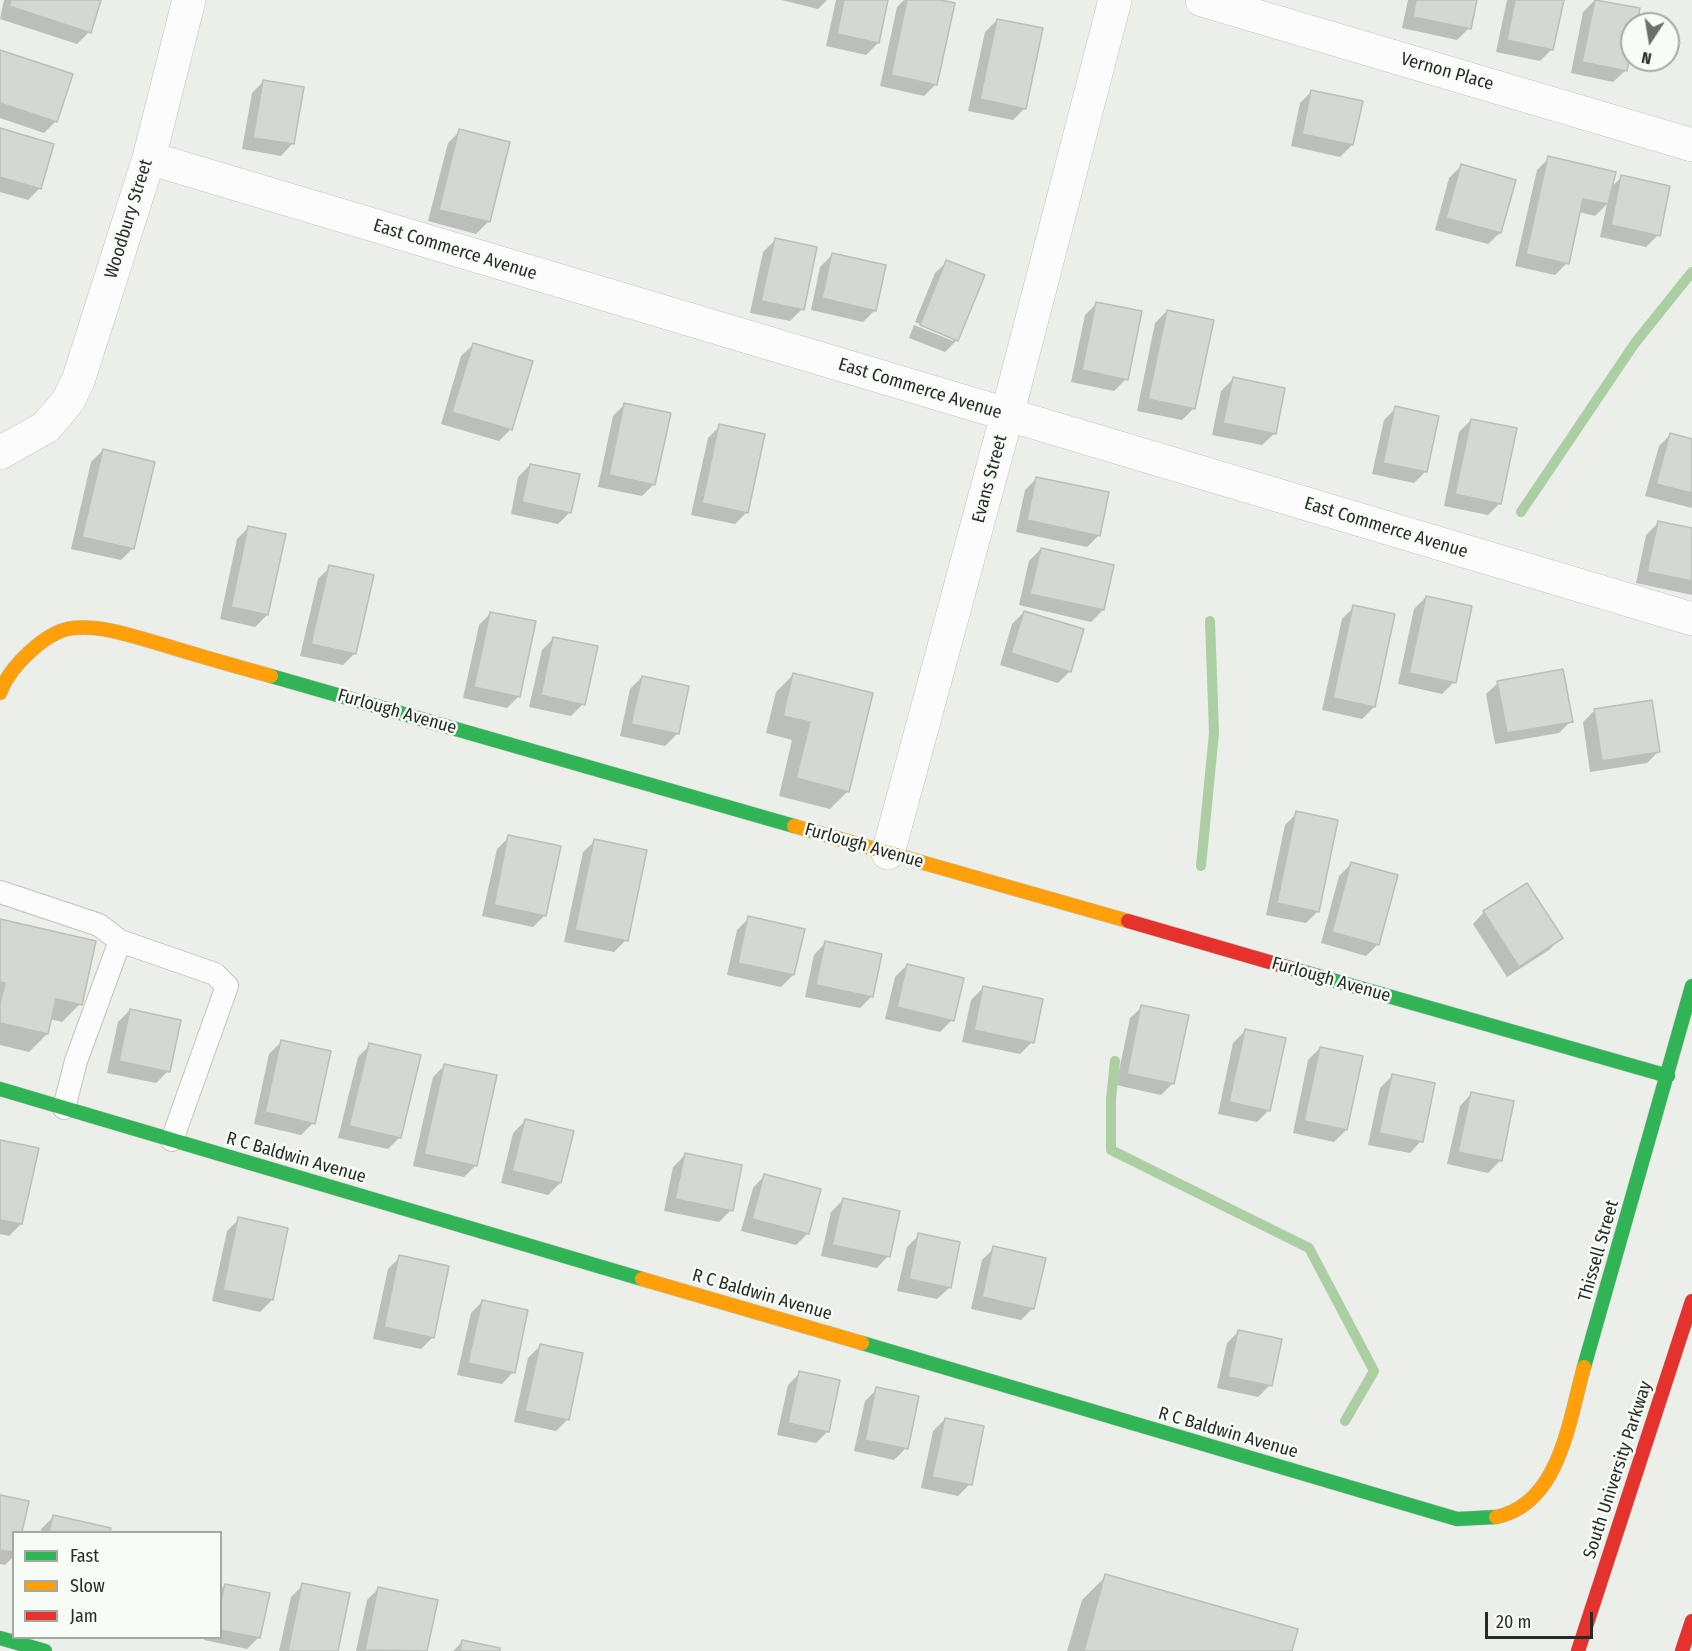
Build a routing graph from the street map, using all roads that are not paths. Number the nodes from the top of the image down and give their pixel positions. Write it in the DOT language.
graph roads {
  1 [pos="189,0"];
  2 [pos="1115,0"];
  3 [pos="1202,0"];
  4 [pos="1692,145"];
  5 [pos="148,158"];
  6 [pos="1007,415"];
  7 [pos="0,453"];
  8 [pos="1692,619"];
  9 [pos="0,693"];
  10 [pos="888,853"];
  11 [pos="0,892"];
  12 [pos="120,941"];
  13 [pos="1692,986"];
  14 [pos="1668,1076"];
  15 [pos="0,1089"];
  16 [pos="64,1108"];
  17 [pos="172,1140"];
  18 [pos="1692,1301"];
  19 [pos="1515,1513"];
  20 [pos="1692,1621"];
  21 [pos="0,1638"];
  22 [pos="45,1651"];
  23 [pos="1578,1651"];
  24 [pos="1682,1651"];
  1 -- 5 [label="street, Woodbury Street"];
  2 -- 6 [label="street, Evans Street"];
  3 -- 4 [label="street, Vernon Place"];
  5 -- 6 [label="street, East Commerce Avenue"];
  5 -- 7 [label="street, Woodbury Street"];
  6 -- 8 [label="street, East Commerce Avenue"];
  6 -- 10 [label="street, Evans Street"];
  9 -- 10 [label="street, Furlough Avenue"];
  10 -- 14 [label="street, Furlough Avenue"];
  11 -- 12 [label="lane"];
  12 -- 16 [label="lane"];
  12 -- 17 [label="lane"];
  13 -- 14 [label="street, Thissell Street"];
  14 -- 19 [label="street, Thissell Street"];
  15 -- 16 [label="street, R C Baldwin Avenue"];
  16 -- 17 [label="street, R C Baldwin Avenue"];
  17 -- 19 [label="street, R C Baldwin Avenue"];
  18 -- 23 [label="street, South University Parkway"];
  20 -- 24 [label="street"];
  21 -- 22 [label="street"];
}
